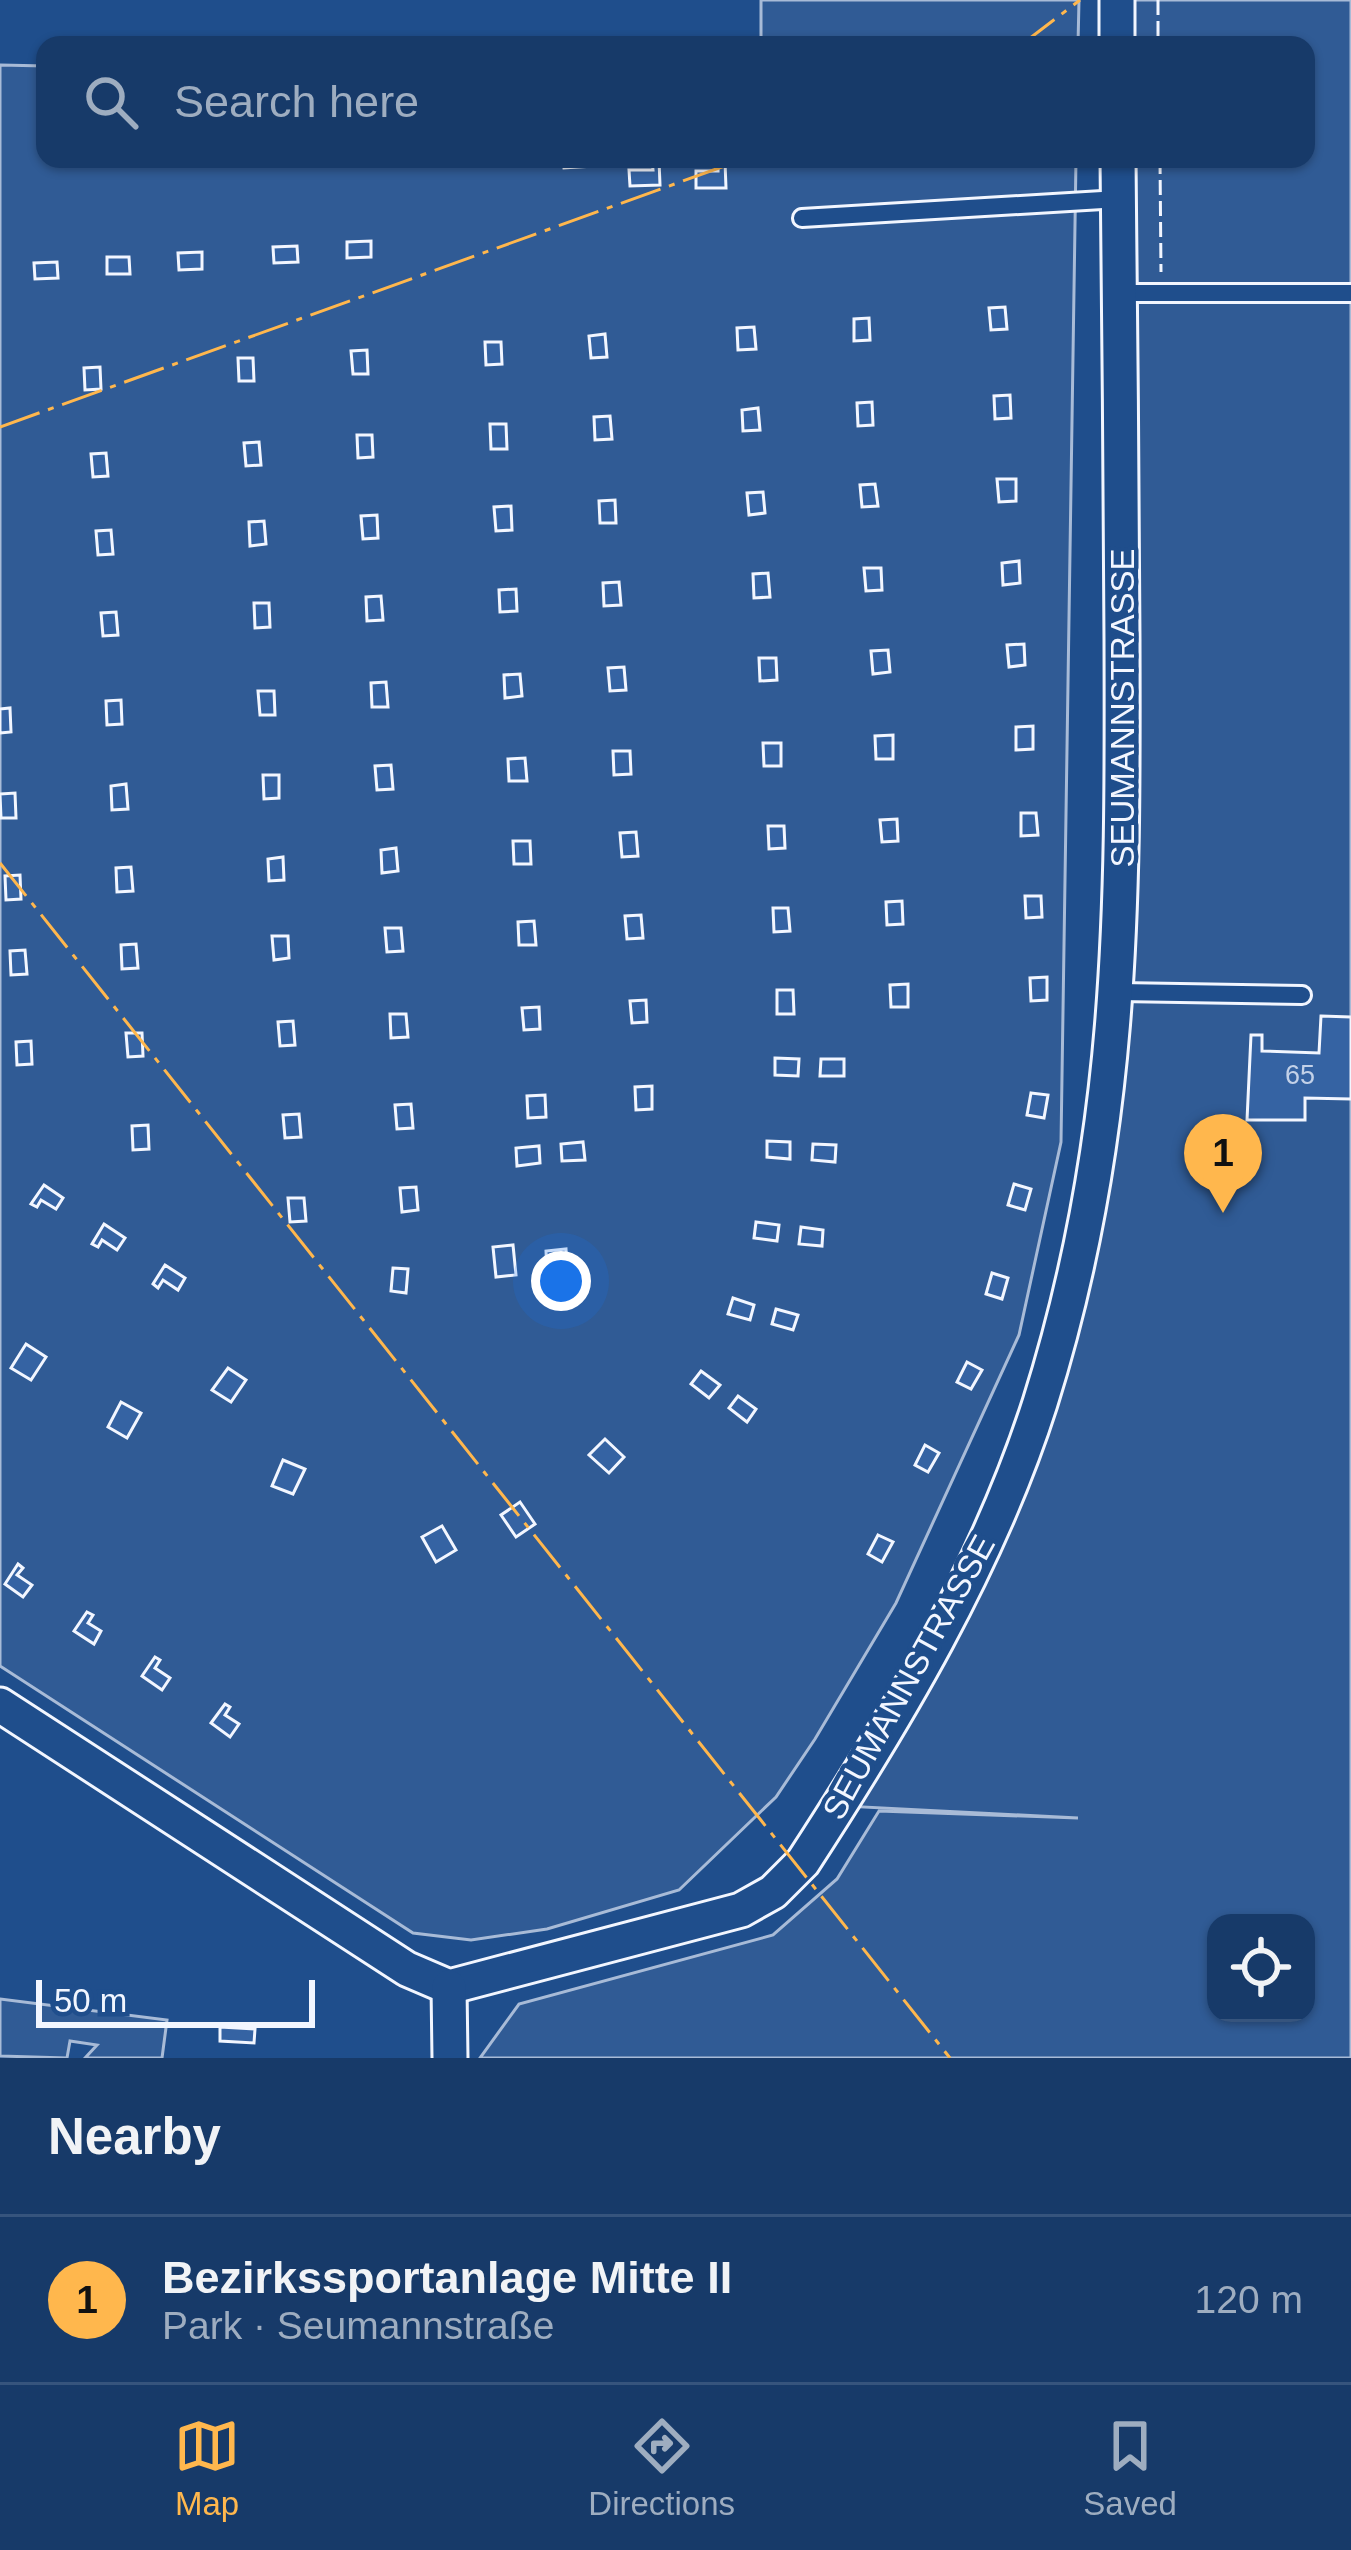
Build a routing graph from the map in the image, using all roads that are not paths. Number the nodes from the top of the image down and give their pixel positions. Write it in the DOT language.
graph roads {
  1 [pos="1117,0"];
  2 [pos="1117,36"];
  3 [pos="1118,168"];
  4 [pos="1119,200"];
  5 [pos="802,218"];
  6 [pos="1119,293"];
  7 [pos="1351,293"];
  8 [pos="1119,992"];
  9 [pos="1302,995"];
  10 [pos="0,1705"];
  11 [pos="449,1987"];
  12 [pos="451,2058"];
  1 -- 2 [label="street"];
  3 -- 4 [label="street, SEUMANNSTRASSE"];
  4 -- 5 [label="lane"];
  4 -- 6 [label="street, SEUMANNSTRASSE"];
  6 -- 7 [label="lane"];
  6 -- 8 [label="street, SEUMANNSTRASSE"];
  8 -- 9 [label="lane"];
  8 -- 11 [label="street, SEUMANNSTRASSE"];
  10 -- 11 [label="street"];
  11 -- 12 [label="street"];
}
